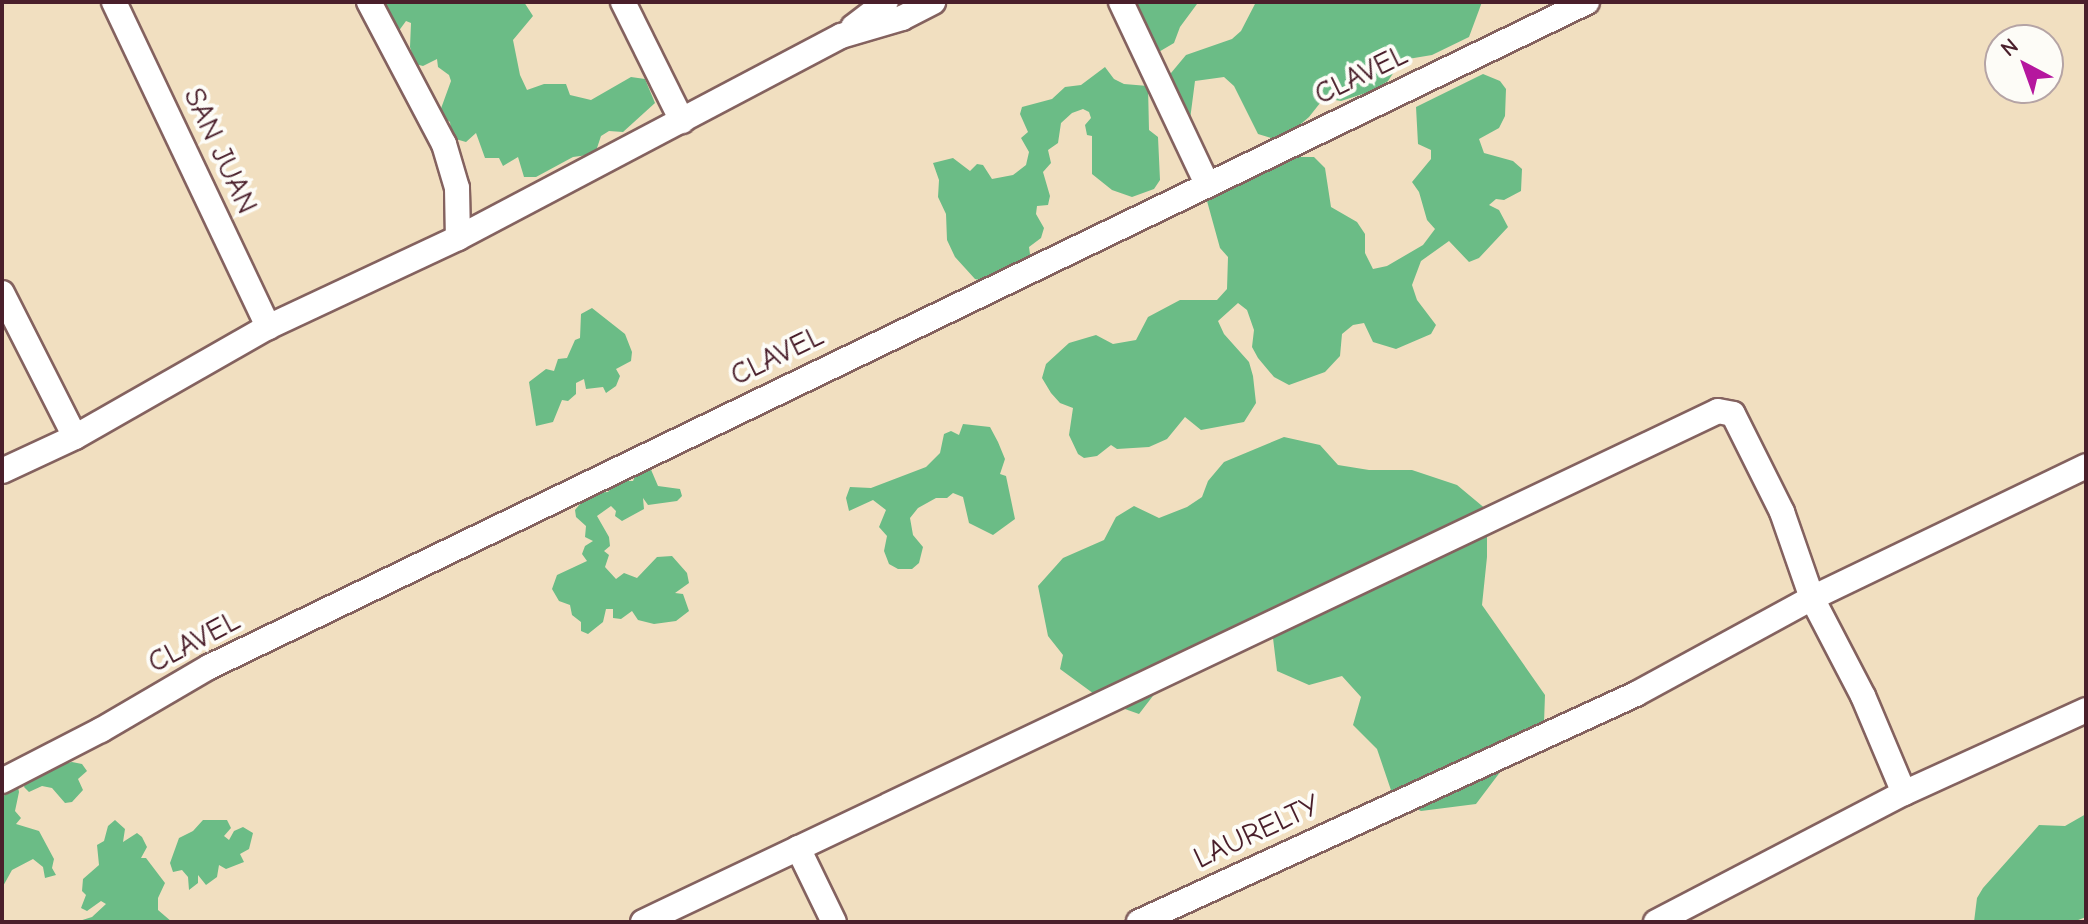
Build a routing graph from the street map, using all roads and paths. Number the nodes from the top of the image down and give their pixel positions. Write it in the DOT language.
graph roads {
  1 [pos="114,2"];
  2 [pos="369,2"];
  3 [pos="623,2"];
  4 [pos="933,2"];
  5 [pos="1121,2"];
  6 [pos="1587,2"];
  7 [pos="894,7"];
  8 [pos="682,121"];
  9 [pos="1207,184"];
  10 [pos="458,238"];
  11 [pos="2,293"];
  12 [pos="268,327"];
  13 [pos="75,437"];
  14 [pos="2086,466"];
  15 [pos="2,471"];
  16 [pos="1812,598"];
  17 [pos="2086,710"];
  18 [pos="2,781"];
  19 [pos="1904,793"];
  20 [pos="798,848"];
  21 [pos="643,922"];
  22 [pos="834,922"];
  23 [pos="1139,922"];
  24 [pos="1656,922"];
  1 -- 12 [label="street, SAN JUAN"];
  2 -- 10 [label="street"];
  3 -- 8 [label="street"];
  4 -- 7 [label="street"];
  5 -- 9 [label="street"];
  6 -- 9 [label="street, CLAVEL"];
  7 -- 8 [label="street"];
  8 -- 10 [label="street"];
  9 -- 18 [label="street, CLAVEL"];
  10 -- 12 [label="street"];
  11 -- 13 [label="street"];
  12 -- 13 [label="street"];
  13 -- 15 [label="street"];
  14 -- 16 [label="street, LAURELTY"];
  16 -- 19 [label="street"];
  16 -- 20 [label="street"];
  16 -- 23 [label="street, LAURELTY"];
  17 -- 19 [label="street"];
  19 -- 24 [label="street"];
  20 -- 21 [label="street"];
  20 -- 22 [label="street"];
}
